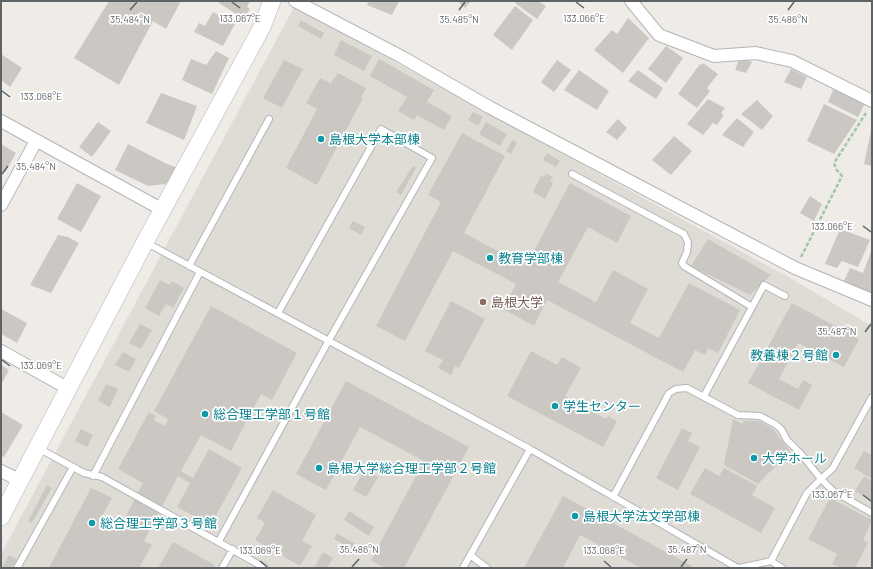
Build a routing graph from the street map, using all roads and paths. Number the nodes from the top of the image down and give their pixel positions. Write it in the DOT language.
graph roads {
  1 [pos="272,1"];
  2 [pos="295,1"];
  3 [pos="631,1"];
  4 [pos="870,106"];
  5 [pos="269,119"];
  6 [pos="1,121"];
  7 [pos="36,140"];
  8 [pos="572,174"];
  9 [pos="1,205"];
  10 [pos="163,210"];
  11 [pos="146,242"];
  12 [pos="189,266"];
  13 [pos="795,268"];
  14 [pos="200,272"];
  15 [pos="785,296"];
  16 [pos="872,300"];
  17 [pos="752,306"];
  18 [pos="278,313"];
  19 [pos="329,340"];
  20 [pos="1,351"];
  21 [pos="69,389"];
  22 [pos="704,396"];
  23 [pos="872,397"];
  24 [pos="38,448"];
  25 [pos="530,449"];
  26 [pos="72,467"];
  27 [pos="1,471"];
  28 [pos="93,476"];
  29 [pos="821,479"];
  30 [pos="21,481"];
  31 [pos="613,496"];
  32 [pos="872,512"];
  33 [pos="1,517"];
  34 [pos="219,541"];
  35 [pos="233,550"];
  36 [pos="470,555"];
  37 [pos="771,561"];
  38 [pos="16,568"];
  39 [pos="222,568"];
  40 [pos="265,568"];
  41 [pos="463,568"];
  42 [pos="487,568"];
  43 [pos="739,568"];
  44 [pos="782,568"];
  1 -- 10 [label="street"];
  2 -- 13 [label="street"];
  3 -- 4 [label="street"];
  4 -- 13 [label="path"];
  5 -- 12 [label="lane"];
  6 -- 7 [label="street"];
  7 -- 9 [label="street"];
  7 -- 10 [label="street"];
  8 -- 17 [label="lane"];
  10 -- 11 [label="street"];
  11 -- 12 [label="lane"];
  11 -- 21 [label="street"];
  12 -- 14 [label="lane"];
  13 -- 16 [label="street"];
  14 -- 18 [label="lane"];
  14 -- 28 [label="lane"];
  15 -- 17 [label="lane"];
  17 -- 22 [label="lane"];
  18 -- 19 [label="lane"];
  18 -- 19 [label="lane"];
  19 -- 25 [label="lane"];
  19 -- 34 [label="lane"];
  20 -- 21 [label="street"];
  21 -- 24 [label="street"];
  22 -- 29 [label="lane"];
  22 -- 31 [label="lane"];
  23 -- 29 [label="lane"];
  24 -- 26 [label="lane"];
  24 -- 30 [label="street"];
  25 -- 31 [label="lane"];
  25 -- 36 [label="lane"];
  26 -- 28 [label="lane"];
  26 -- 38 [label="lane"];
  27 -- 30 [label="street"];
  28 -- 34 [label="lane"];
  29 -- 32 [label="lane"];
  29 -- 37 [label="lane"];
  30 -- 33 [label="street"];
  31 -- 43 [label="lane"];
  34 -- 35 [label="lane"];
  35 -- 39 [label="lane"];
  35 -- 40 [label="lane"];
  36 -- 41 [label="lane"];
  36 -- 42 [label="lane"];
  37 -- 43 [label="lane"];
  37 -- 44 [label="lane"];
}
